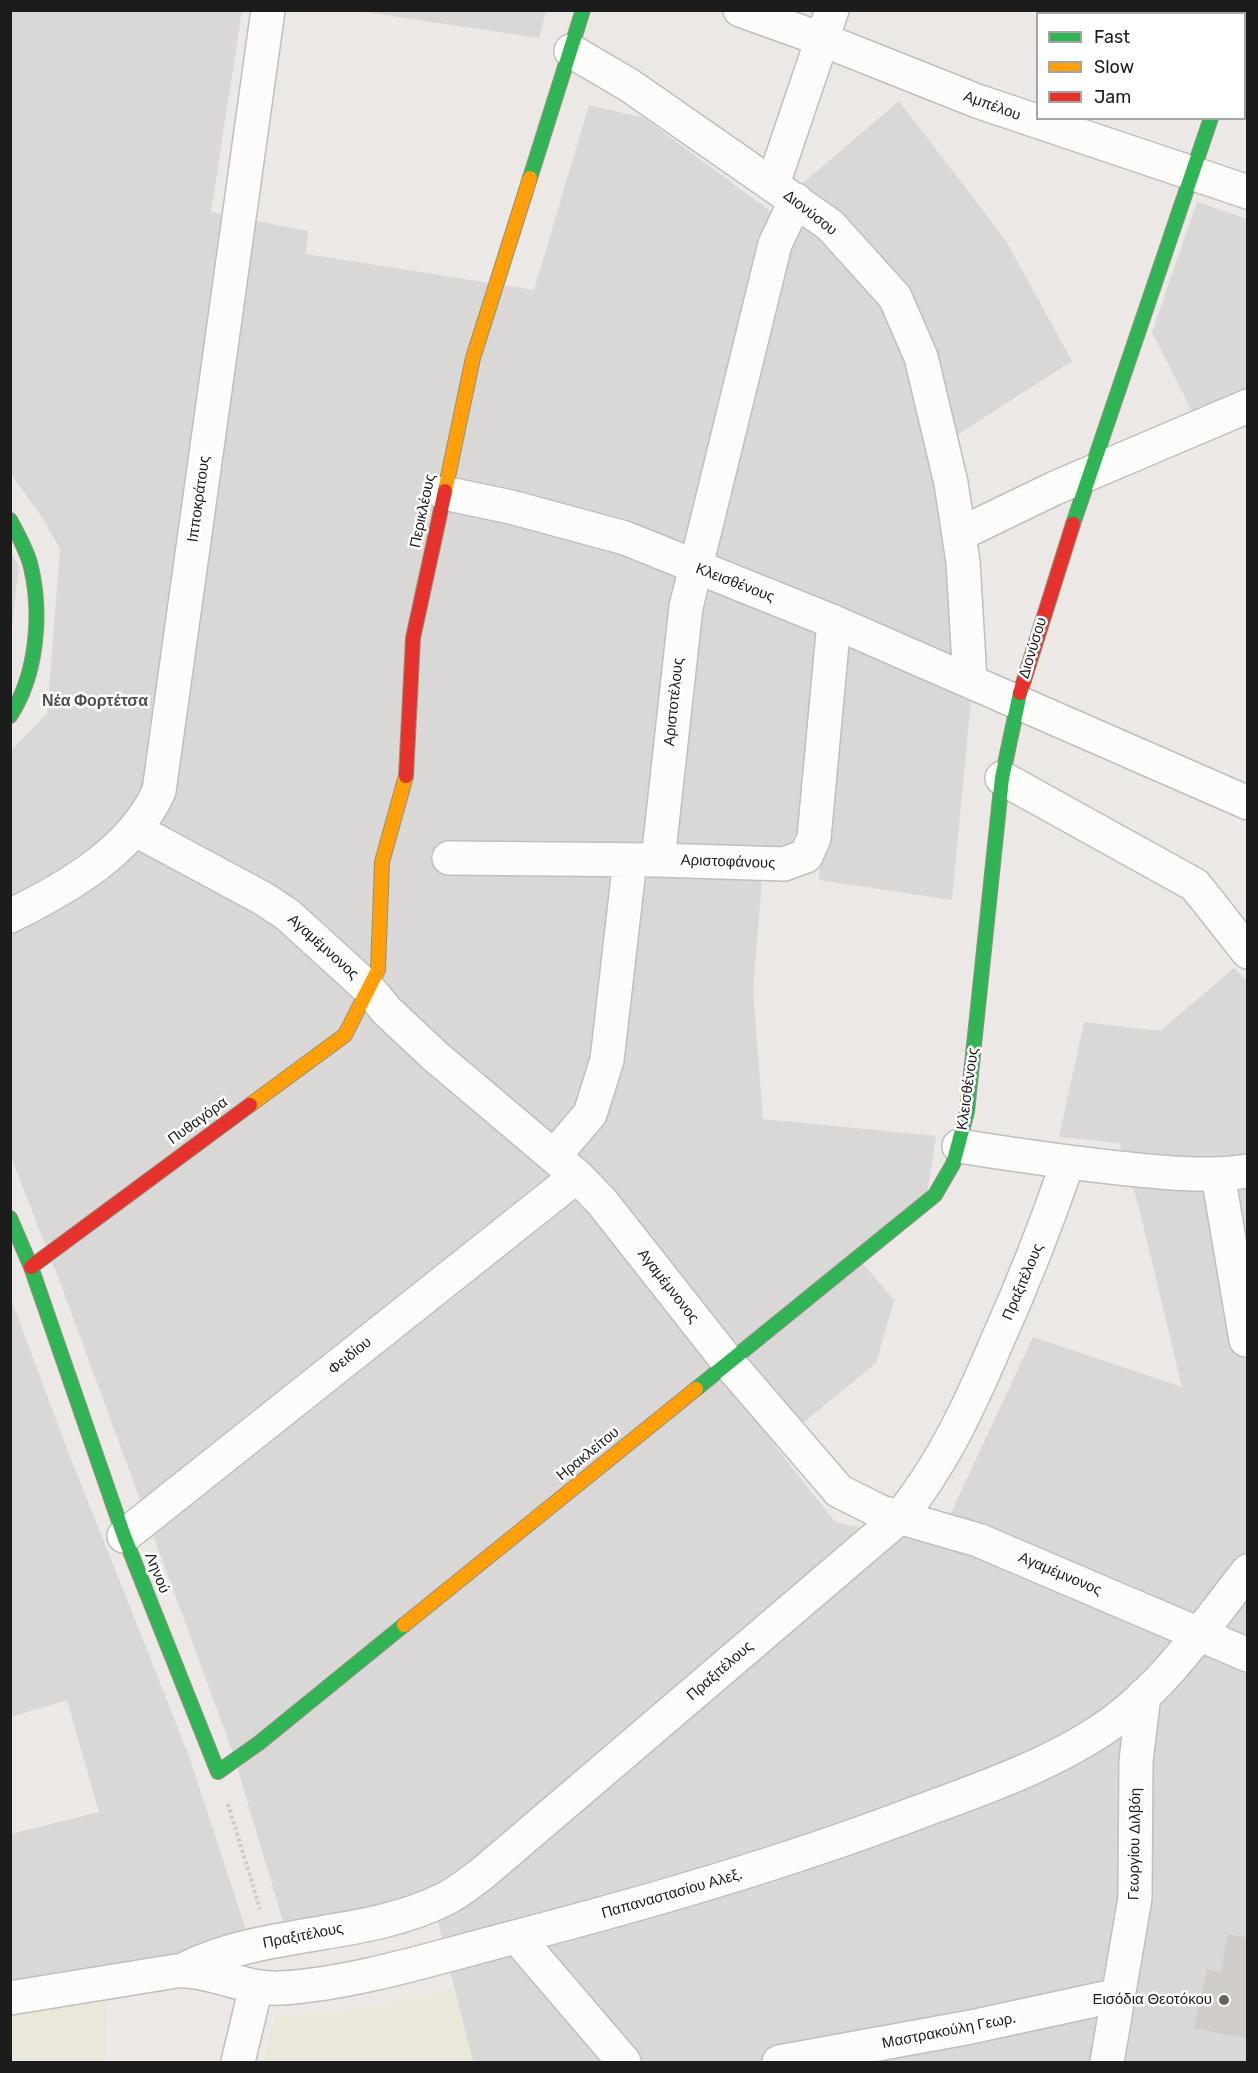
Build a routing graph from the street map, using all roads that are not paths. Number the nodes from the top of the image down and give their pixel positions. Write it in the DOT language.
graph roads {
  1 [pos="268,10"];
  2 [pos="583,10"];
  3 [pos="741,10"];
  4 [pos="827,25"];
  5 [pos="571,51"];
  6 [pos="1210,120"];
  7 [pos="1192,172"];
  8 [pos="784,192"];
  9 [pos="1248,192"];
  10 [pos="1248,405"];
  11 [pos="1090,473"];
  12 [pos="444,493"];
  13 [pos="10,520"];
  14 [pos="960,534"];
  15 [pos="697,557"];
  16 [pos="834,622"];
  17 [pos="970,680"];
  18 [pos="1018,701"];
  19 [pos="10,716"];
  20 [pos="1002,778"];
  21 [pos="1248,803"];
  22 [pos="136,830"];
  23 [pos="448,858"];
  24 [pos="644,860"];
  25 [pos="10,916"];
  26 [pos="1248,952"];
  27 [pos="368,988"];
  28 [pos="959,1146"];
  29 [pos="1067,1164"];
  30 [pos="565,1166"];
  31 [pos="1233,1173"];
  32 [pos="10,1218"];
  33 [pos="31,1267"];
  34 [pos="1246,1340"];
  35 [pos="728,1362"];
  36 [pos="900,1517"];
  37 [pos="124,1536"];
  38 [pos="1248,1571"];
  39 [pos="1199,1633"];
  40 [pos="1248,1655"];
  41 [pos="1144,1695"];
  42 [pos="218,1772"];
  43 [pos="517,1937"];
  44 [pos="183,1970"];
  45 [pos="256,1987"];
  46 [pos="1118,1995"];
  47 [pos="10,1998"];
  48 [pos="238,2062"];
  49 [pos="624,2062"];
  50 [pos="779,2062"];
  51 [pos="1107,2062"];
  1 -- 22 [label="street, Ιπποκράτους"];
  2 -- 5 [label="street"];
  3 -- 4 [label="street, Αμπέλου"];
  4 -- 7 [label="street, Αμπέλου"];
  4 -- 8 [label="street, Κλεισθένους"];
  5 -- 8 [label="street, Διονύσου"];
  5 -- 12 [label="street, Περικλέους"];
  6 -- 7 [label="street, Διονύσου"];
  7 -- 9 [label="street, Αμπέλου"];
  7 -- 11 [label="street, Διονύσου"];
  8 -- 14 [label="street, Διονύσου"];
  8 -- 15 [label="street, Κλεισθένους"];
  10 -- 11 [label="street"];
  11 -- 14 [label="street"];
  11 -- 18 [label="street, Διονύσου"];
  12 -- 15 [label="street, Κλεισθένους"];
  12 -- 27 [label="street, Περικλέους"];
  13 -- 19 [label="street"];
  14 -- 17 [label="street, Διονύσου"];
  15 -- 16 [label="street, Κλεισθένους"];
  15 -- 24 [label="street, Αριστοτέλους"];
  16 -- 17 [label="street, Κλεισθένους"];
  16 -- 24 [label="street, Αριστοφάνους"];
  17 -- 18 [label="street, Κλεισθένους"];
  18 -- 20 [label="street, Κλεισθένους"];
  18 -- 21 [label="street, Κλεισθένους"];
  20 -- 26 [label="street"];
  20 -- 28 [label="street, Κλεισθένους"];
  22 -- 25 [label="street, Ιπποκράτους"];
  22 -- 27 [label="street, Αγαμέμνονος"];
  23 -- 24 [label="street, Αριστοφάνους"];
  24 -- 30 [label="street, Αριστοτέλους"];
  27 -- 30 [label="street, Αγαμέμνονος"];
  27 -- 33 [label="street, Πυθαγόρα"];
  28 -- 29 [label="street, Κλεισθένους"];
  28 -- 35 [label="street, Ηρακλείτου"];
  29 -- 31 [label="street, Κλεισθένους"];
  29 -- 36 [label="street, Πραξιτέλους"];
  30 -- 35 [label="street, Αγαμέμνονος"];
  30 -- 37 [label="street, Φειδίου"];
  31 -- 34 [label="street"];
  32 -- 33 [label="street, Ληνού"];
  33 -- 37 [label="street, Ληνού"];
  35 -- 36 [label="street, Αγαμέμνονος"];
  35 -- 42 [label="street, Ηρακλείτου"];
  36 -- 39 [label="street, Αγαμέμνονος"];
  36 -- 44 [label="street, Πραξιτέλους"];
  37 -- 42 [label="street, Ληνού"];
  38 -- 39 [label="street, Παπαναστασίου Αλεξ."];
  39 -- 40 [label="street, Αγαμέμνονος"];
  39 -- 41 [label="street, Παπαναστασίου Αλεξ."];
  41 -- 43 [label="street, Παπαναστασίου Αλεξ."];
  41 -- 46 [label="street, Γεωργίου Διλβόη"];
  43 -- 45 [label="street, Παπαναστασίου Αλεξ."];
  43 -- 49 [label="street"];
  44 -- 45 [label="street, Παπαναστασίου Αλεξ."];
  44 -- 47 [label="street, Παπαναστασίου Αλεξ."];
  45 -- 48 [label="street"];
  46 -- 50 [label="street, Μαστρακούλη Γεωρ."];
  46 -- 51 [label="street, Γεωργίου Διλβόη"];
}
